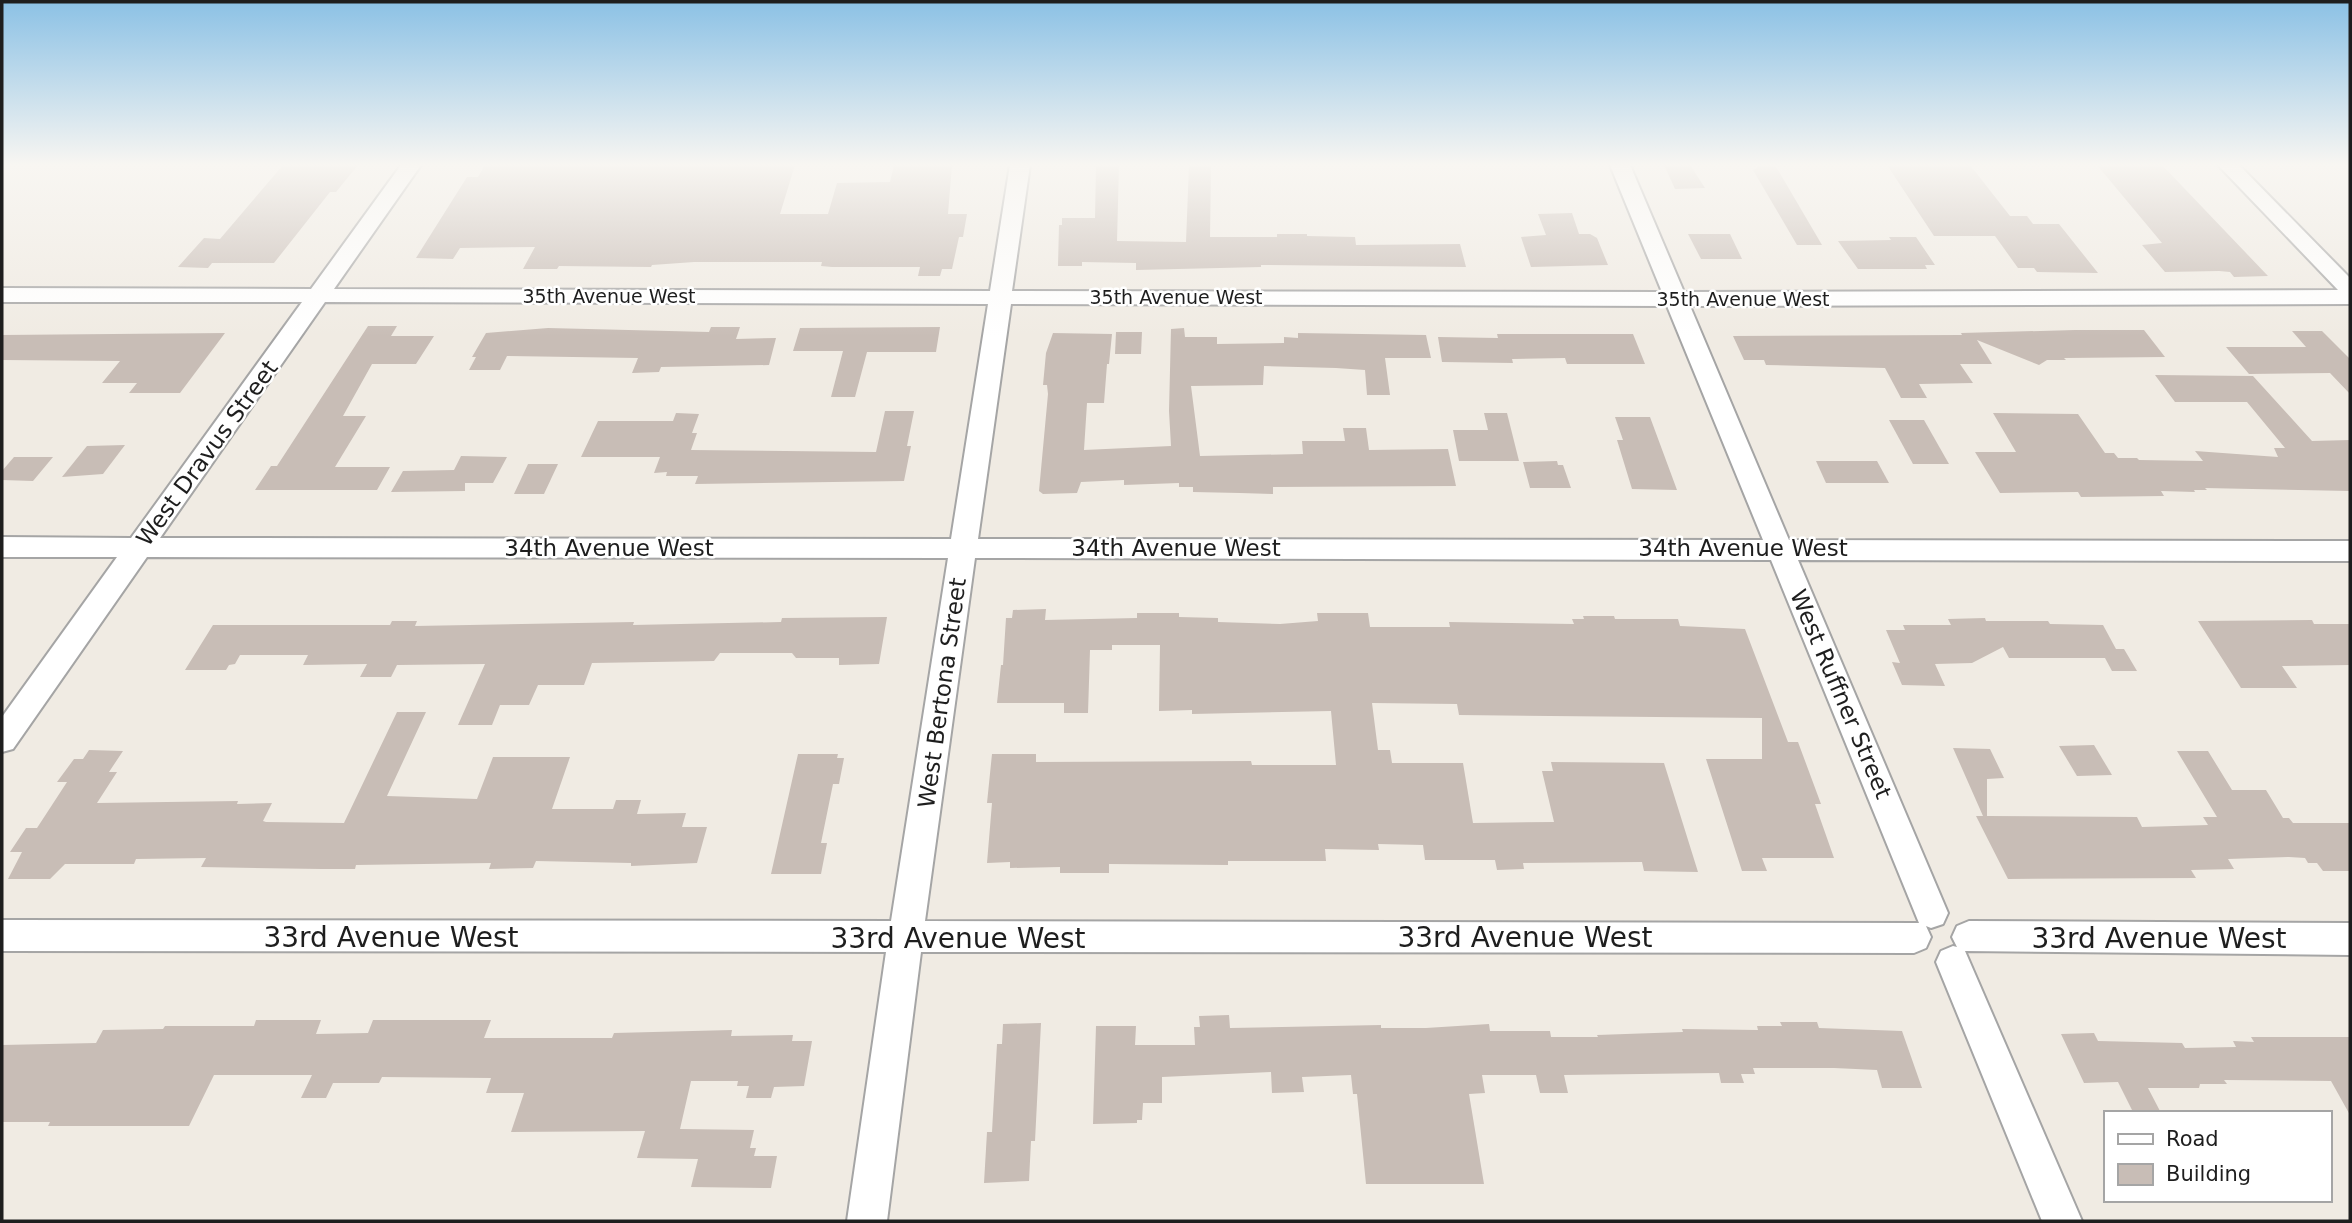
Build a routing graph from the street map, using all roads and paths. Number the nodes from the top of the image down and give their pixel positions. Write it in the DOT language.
graph roads {
  1 [pos="371,222"];
  2 [pos="1011,222"];
  3 [pos="1643,222"];
  4 [pos="2284,222"];
  5 [pos="2350,290"];
  6 [pos="2,295"];
  7 [pos="319,296"];
  8 [pos="1000,297"];
  9 [pos="2350,297"];
  10 [pos="1675,299"];
  11 [pos="2,547"];
  12 [pos="139,547"];
  13 [pos="963,548"];
  14 [pos="1780,548"];
  15 [pos="2350,551"];
  16 [pos="2,740"];
  17 [pos="1923,925"];
  18 [pos="2,936"];
  19 [pos="906,937"];
  20 [pos="2350,939"];
  21 [pos="1961,950"];
  22 [pos="867,1221"];
  23 [pos="2062,1221"];
  1 -- 7 [label="street, West Dravus Street"];
  2 -- 8 [label="street, West Bertona Street"];
  3 -- 10 [label="street, West Ruffner Street"];
  4 -- 5 [label="street"];
  6 -- 7 [label="street, 35th Avenue West"];
  7 -- 8 [label="street, 35th Avenue West"];
  7 -- 12 [label="street, West Dravus Street"];
  8 -- 10 [label="street, 35th Avenue West"];
  8 -- 13 [label="street, West Bertona Street"];
  9 -- 10 [label="street, 35th Avenue West"];
  10 -- 14 [label="street, West Ruffner Street"];
  11 -- 12 [label="street, 34th Avenue West"];
  12 -- 13 [label="street, 34th Avenue West"];
  12 -- 16 [label="street, West Dravus Street"];
  13 -- 14 [label="street, 34th Avenue West"];
  13 -- 19 [label="street, West Bertona Street"];
  14 -- 15 [label="street, 34th Avenue West"];
  14 -- 17 [label="street, West Ruffner Street"];
  17 -- 19 [label="street, 33rd Avenue West"];
  17 -- 21 [label="street"];
  18 -- 19 [label="street, 33rd Avenue West"];
  19 -- 22 [label="street, West Bertona Street"];
  20 -- 21 [label="street, 33rd Avenue West"];
  21 -- 23 [label="street"];
}
